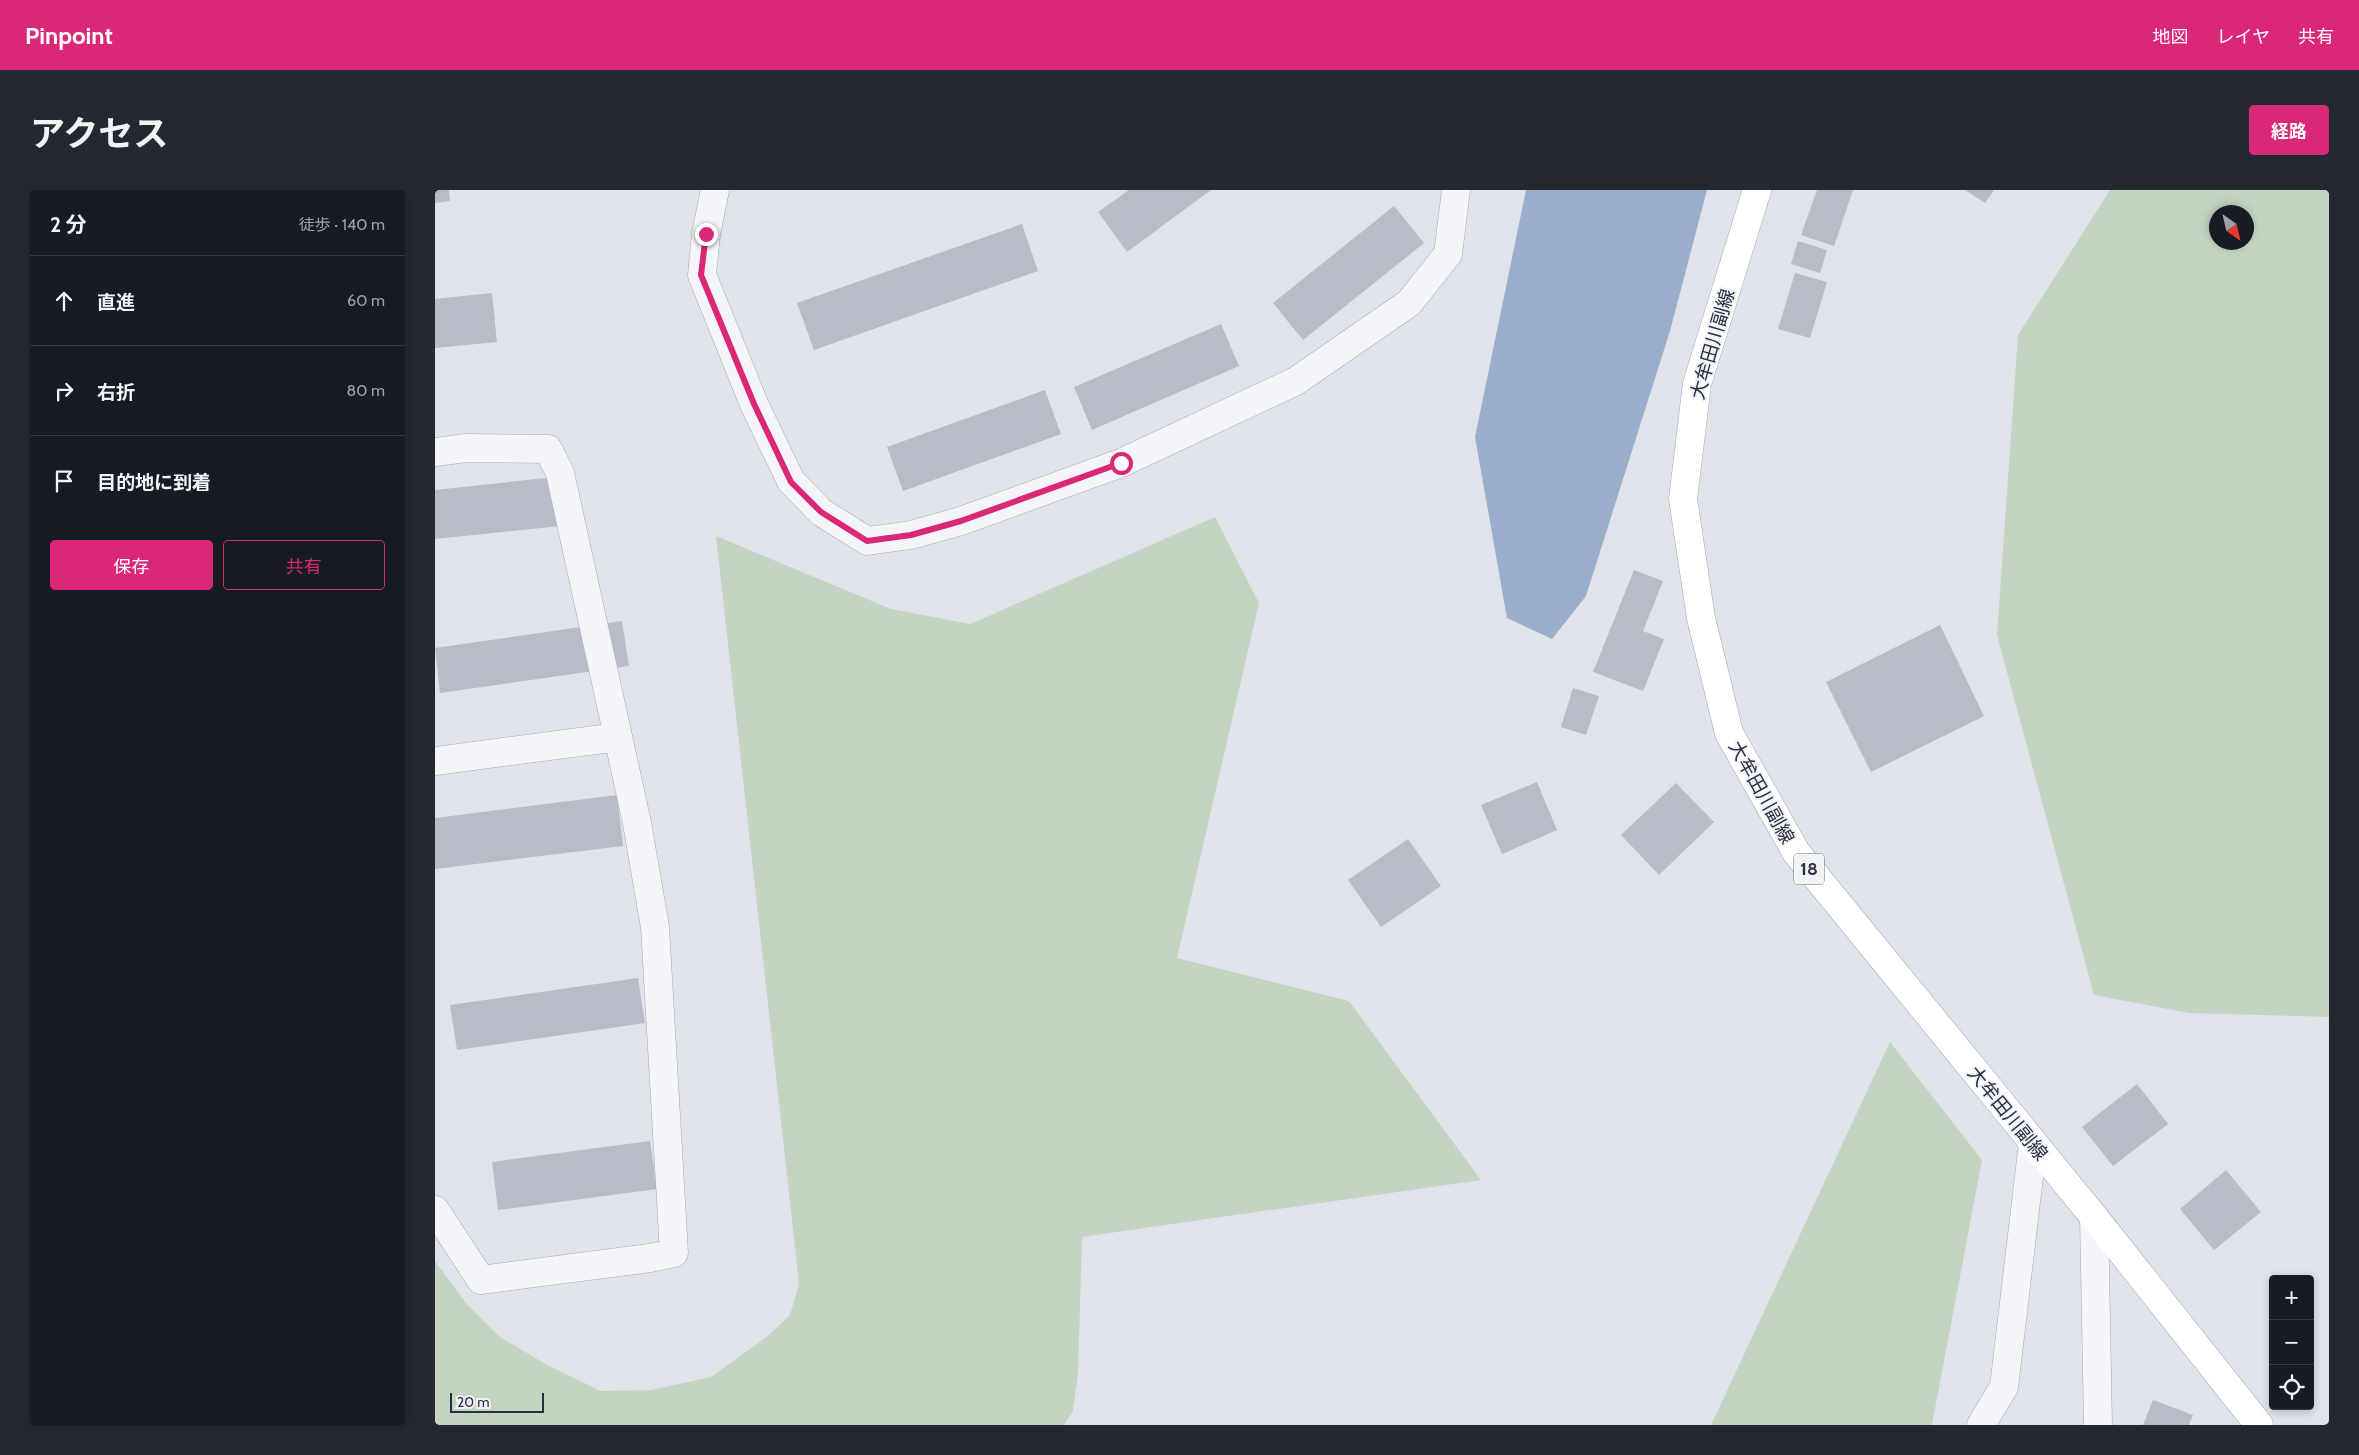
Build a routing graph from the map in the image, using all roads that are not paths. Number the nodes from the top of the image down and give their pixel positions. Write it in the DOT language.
graph roads {
  1 [pos="715,190"];
  2 [pos="1456,190"];
  3 [pos="1757,190"];
  4 [pos="435,452"];
  5 [pos="618,737"];
  6 [pos="435,761"];
  7 [pos="2033,1143"];
  8 [pos="435,1210"];
  9 [pos="2094,1217"];
  10 [pos="1981,1425"];
  11 [pos="2098,1425"];
  12 [pos="2259,1425"];
  1 -- 2 [label="street"];
  3 -- 7 [label="main road, 大牟田川副線 / 18"];
  4 -- 5 [label="street"];
  5 -- 6 [label="street"];
  5 -- 8 [label="street"];
  7 -- 9 [label="main road, 大牟田川副線 / 18"];
  7 -- 10 [label="street"];
  9 -- 11 [label="street"];
  9 -- 12 [label="main road, 大牟田川副線 / 18"];
}
